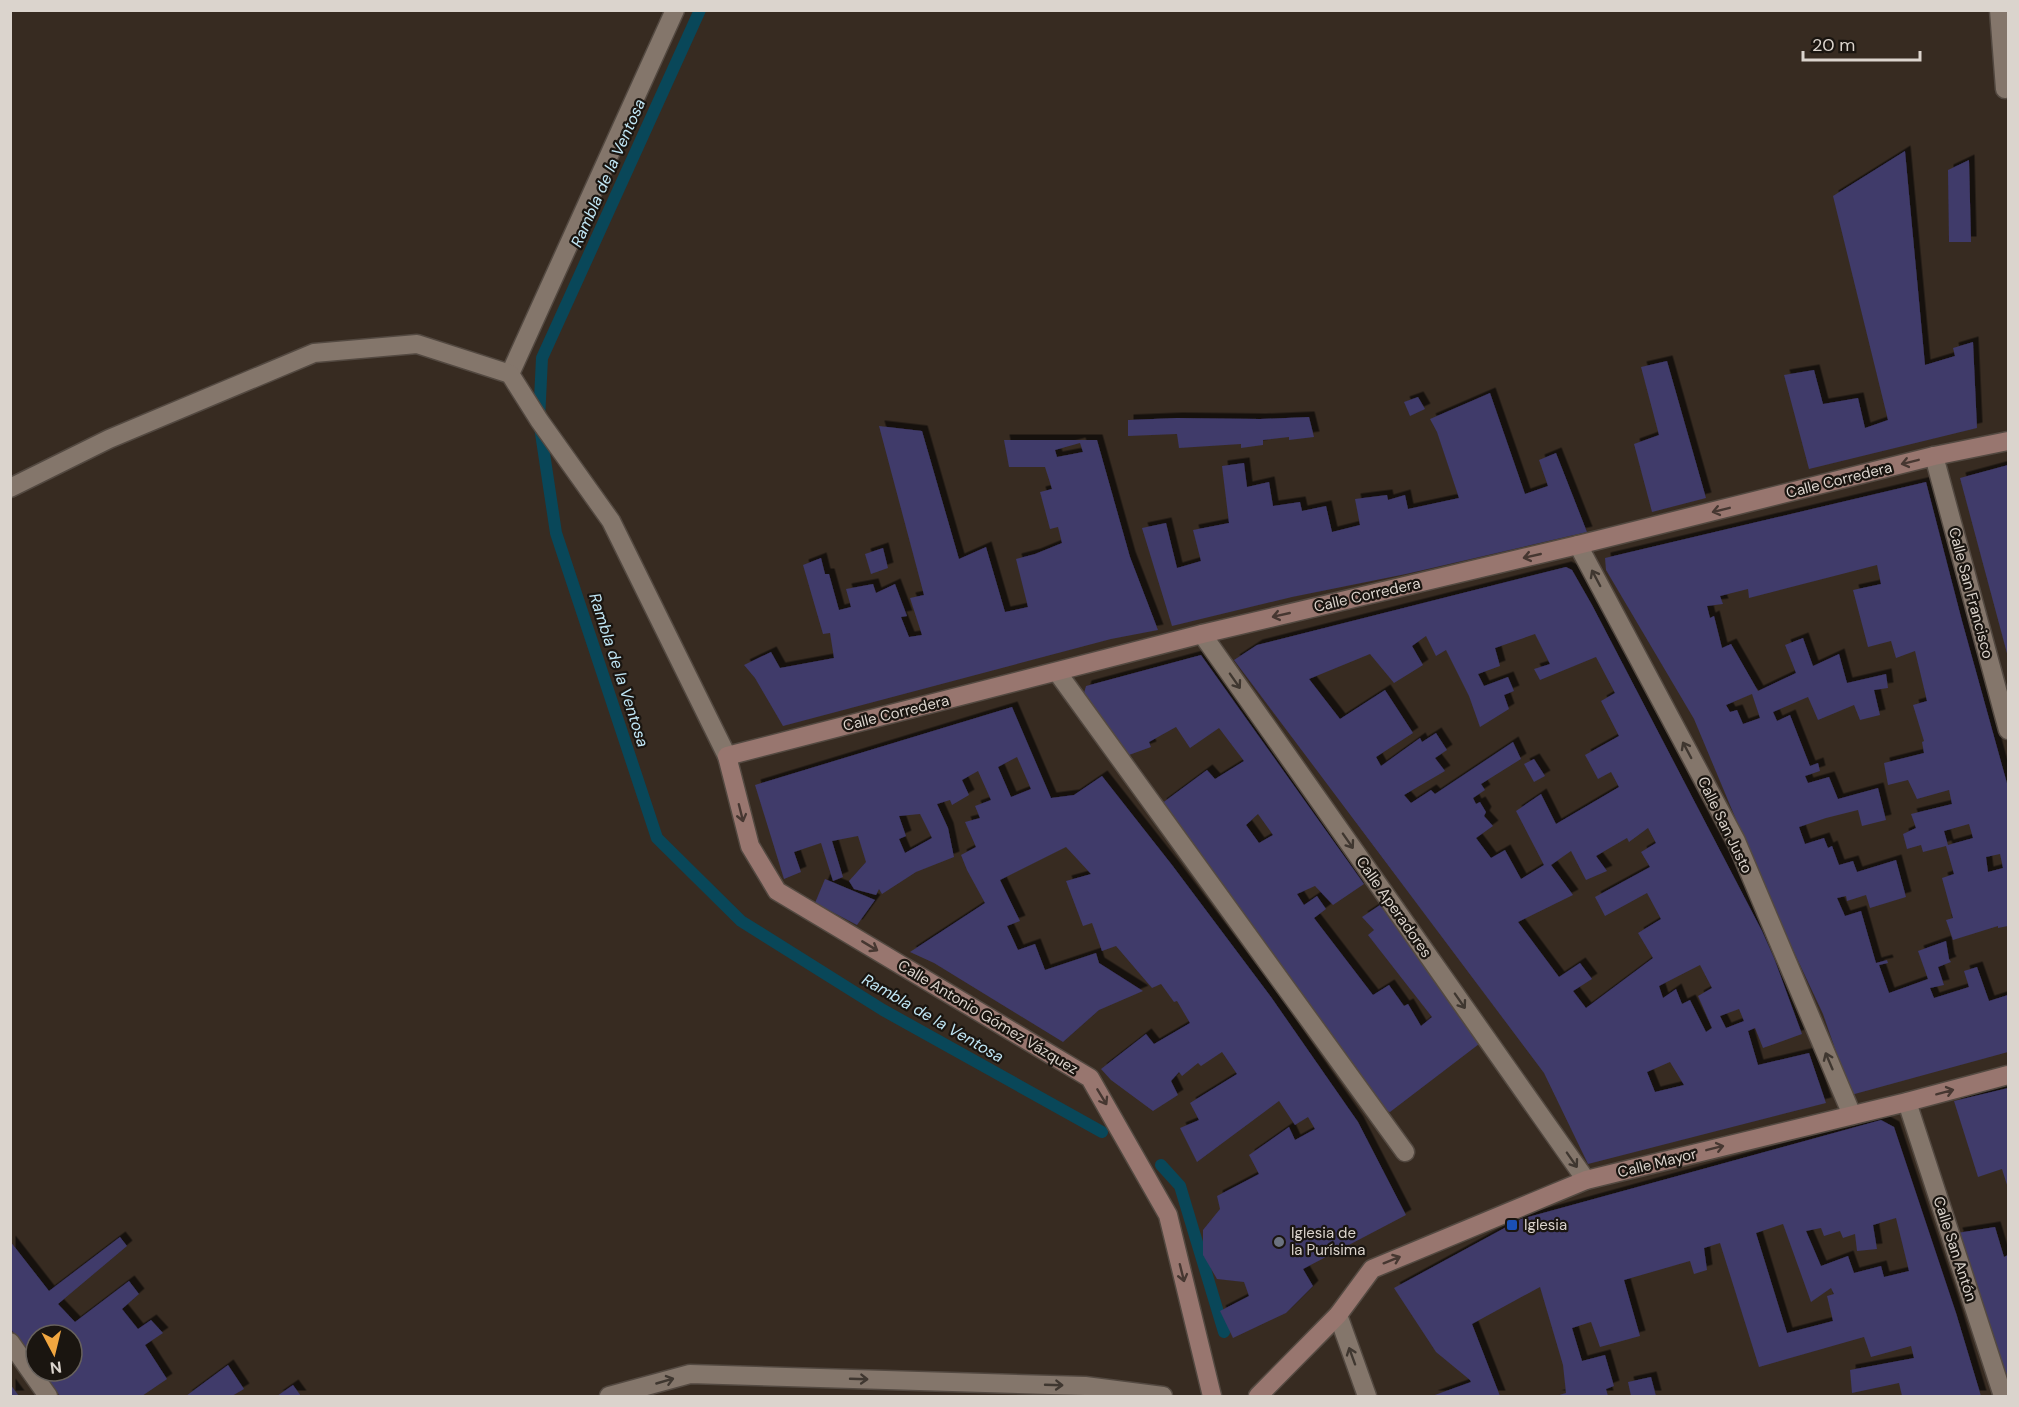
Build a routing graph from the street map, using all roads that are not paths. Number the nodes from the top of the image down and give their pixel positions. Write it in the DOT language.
graph roads {
  1 [pos="675,10"];
  2 [pos="1999,10"];
  3 [pos="2007,88"];
  4 [pos="510,374"];
  5 [pos="2008,441"];
  6 [pos="1934,456"];
  7 [pos="10,488"];
  8 [pos="1578,545"];
  9 [pos="1202,634"];
  10 [pos="1057,672"];
  11 [pos="2008,730"];
  12 [pos="727,756"];
  13 [pos="2008,1075"];
  14 [pos="1907,1102"];
  15 [pos="1852,1115"];
  16 [pos="1405,1152"];
  17 [pos="1586,1180"];
  18 [pos="1338,1315"];
  19 [pos="10,1342"];
  20 [pos="48,1396"];
  21 [pos="609,1396"];
  22 [pos="1163,1396"];
  23 [pos="1212,1396"];
  24 [pos="1258,1396"];
  25 [pos="1367,1396"];
  26 [pos="2002,1396"];
  1 -- 4 [label="street"];
  2 -- 3 [label="street"];
  4 -- 7 [label="street"];
  4 -- 12 [label="street"];
  5 -- 6 [label="street, Calle Corredera"];
  6 -- 8 [label="street, Calle Corredera, one-way"];
  6 -- 11 [label="street, Calle San Francisco"];
  8 -- 9 [label="street, Calle Corredera, one-way"];
  15 -- 8 [label="street, Calle San Justo, one-way"];
  9 -- 10 [label="street, Calle Corredera"];
  9 -- 17 [label="street, Calle Aperadores, one-way"];
  10 -- 12 [label="street, Calle Corredera"];
  10 -- 16 [label="street"];
  12 -- 23 [label="street, Calle Antonio Gómez Vázquez, one-way"];
  14 -- 13 [label="street, Calle Mayor, one-way"];
  14 -- 15 [label="street, Calle Mayor"];
  14 -- 26 [label="street, Calle San Antón"];
  17 -- 15 [label="street, Calle Mayor, one-way"];
  18 -- 17 [label="street, Calle Mayor, one-way"];
  18 -- 24 [label="street, Calle Mayor"];
  25 -- 18 [label="street, one-way"];
  19 -- 20 [label="street"];
  21 -- 22 [label="street, one-way"];
}
